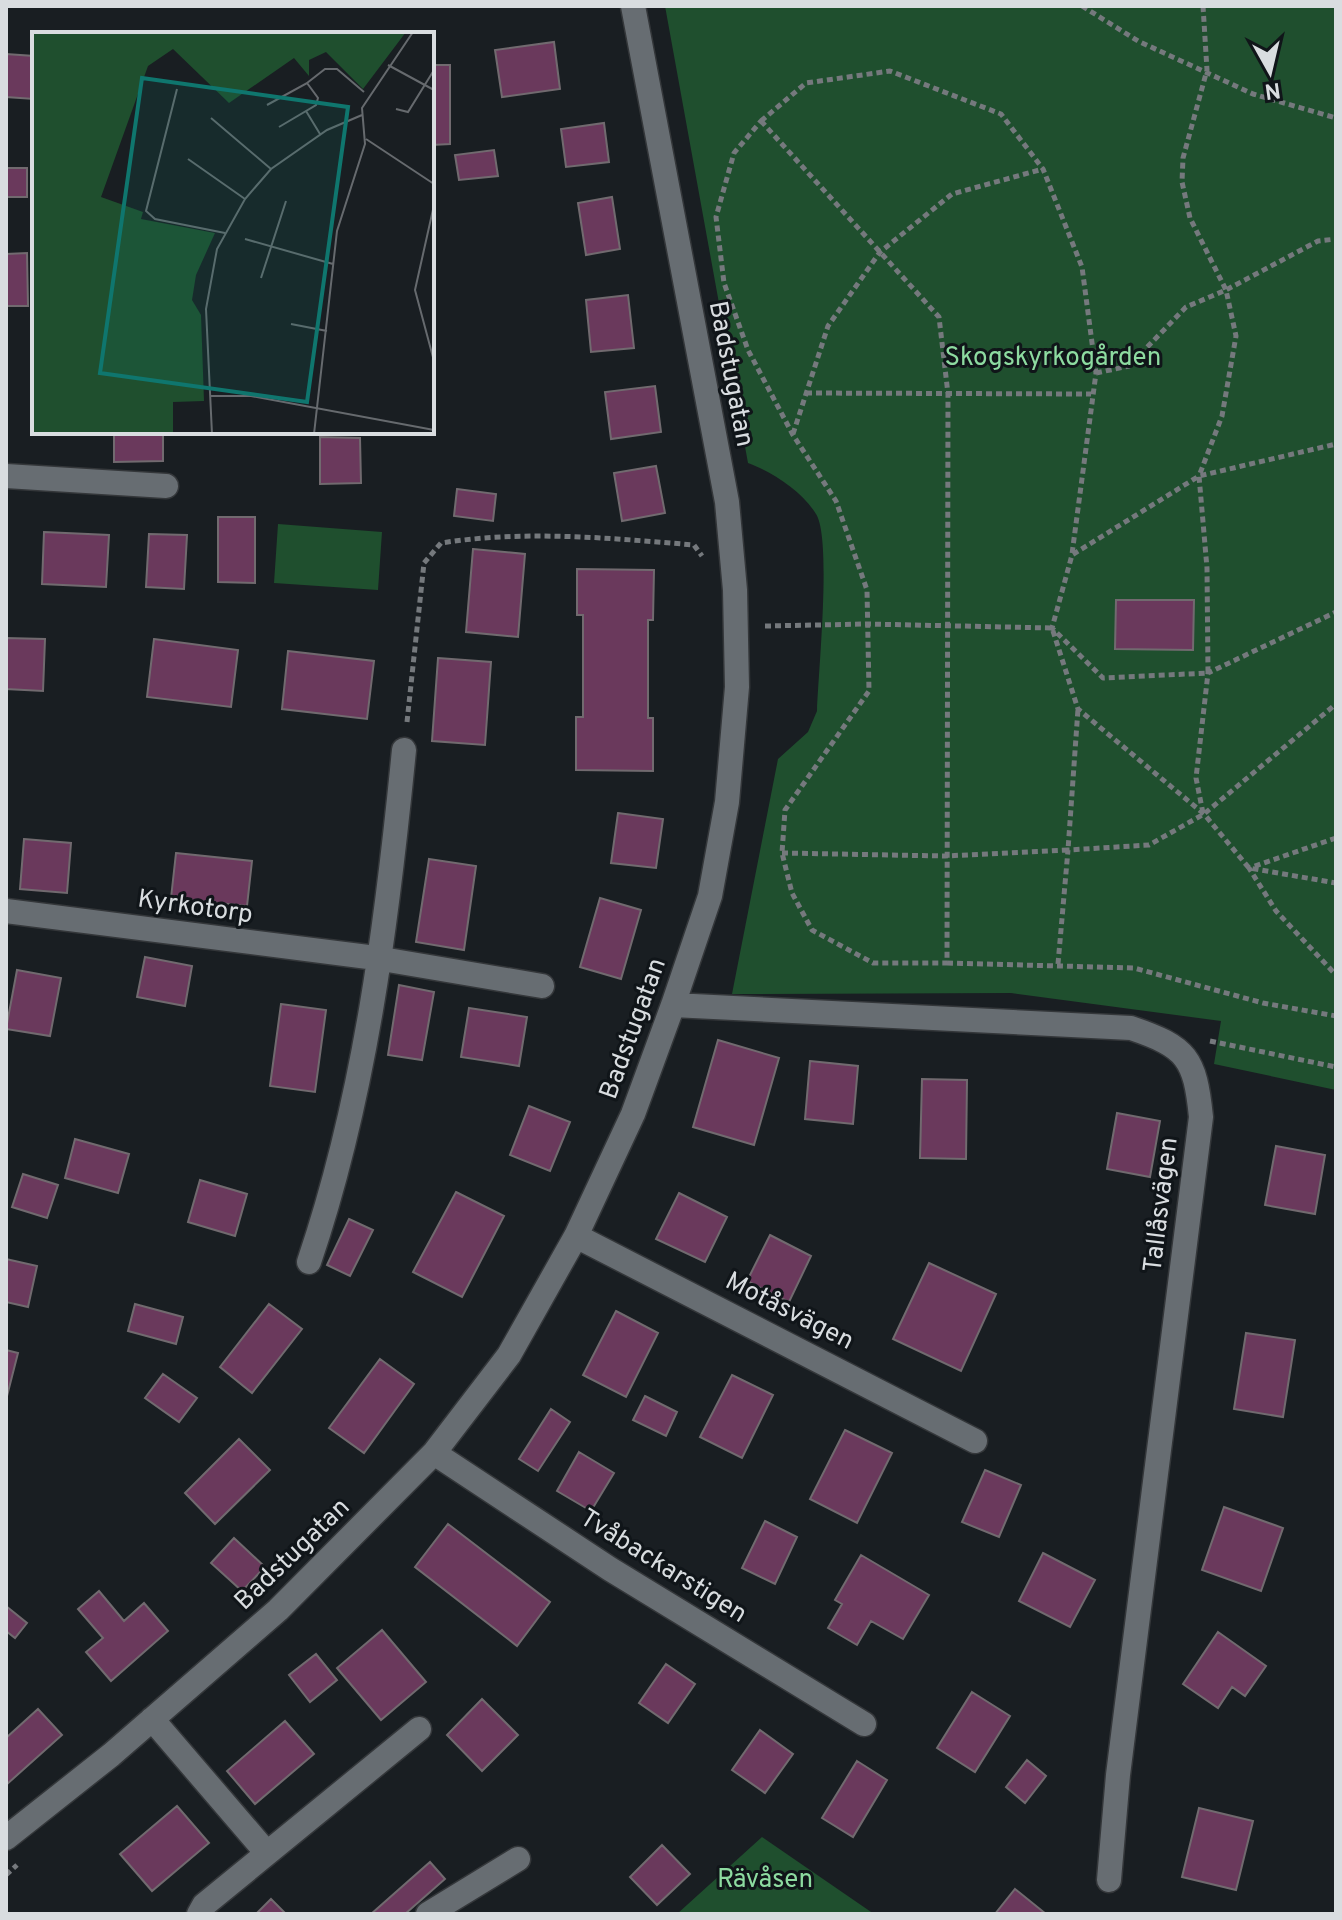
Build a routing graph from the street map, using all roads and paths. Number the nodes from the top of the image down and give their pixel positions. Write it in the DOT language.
graph roads {
  1 [pos="633,6"];
  2 [pos="1082,6"];
  3 [pos="1203,6"];
  4 [pos="1207,70"];
  5 [pos="1336,118"];
  6 [pos="761,121"];
  7 [pos="1043,169"];
  8 [pos="1336,239"];
  9 [pos="880,252"];
  10 [pos="1226,290"];
  11 [pos="1096,373"];
  12 [pos="806,393"];
  13 [pos="948,394"];
  14 [pos="1091,394"];
  15 [pos="793,435"];
  16 [pos="1336,444"];
  17 [pos="6,476"];
  18 [pos="1199,476"];
  19 [pos="166,486"];
  20 [pos="1072,555"];
  21 [pos="732,564"];
  22 [pos="1336,612"];
  23 [pos="867,624"];
  24 [pos="752,626"];
  25 [pos="947,626"];
  26 [pos="1052,628"];
  27 [pos="1208,673"];
  28 [pos="1336,704"];
  29 [pos="1078,709"];
  30 [pos="404,750"];
  31 [pos="1204,814"];
  32 [pos="1336,838"];
  33 [pos="1068,850"];
  34 [pos="782,853"];
  35 [pos="945,856"];
  36 [pos="1249,868"];
  37 [pos="1336,883"];
  38 [pos="6,911"];
  39 [pos="376,958"];
  40 [pos="947,963"];
  41 [pos="1058,964"];
  42 [pos="1336,975"];
  43 [pos="542,986"];
  44 [pos="673,1005"];
  45 [pos="1336,1016"];
  46 [pos="1181,1055"];
  47 [pos="1336,1067"];
  48 [pos="576,1236"];
  49 [pos="309,1262"];
  50 [pos="975,1441"];
  51 [pos="434,1453"];
  52 [pos="152,1719"];
  53 [pos="864,1724"];
  54 [pos="419,1729"];
  55 [pos="6,1838"];
  56 [pos="266,1852"];
  57 [pos="518,1859"];
  58 [pos="1109,1880"];
  59 [pos="199,1914"];
  60 [pos="428,1914"];
  1 -- 21 [label="street, Badstugatan"];
  2 -- 4 [label="path"];
  3 -- 4 [label="path"];
  4 -- 5 [label="path"];
  4 -- 10 [label="path"];
  6 -- 7 [label="path"];
  6 -- 9 [label="path"];
  6 -- 15 [label="path"];
  7 -- 9 [label="path"];
  7 -- 11 [label="path"];
  8 -- 10 [label="path"];
  9 -- 12 [label="path"];
  9 -- 13 [label="path"];
  10 -- 11 [label="path"];
  10 -- 18 [label="path"];
  11 -- 14 [label="path"];
  12 -- 13 [label="path"];
  12 -- 15 [label="path"];
  13 -- 14 [label="path"];
  13 -- 25 [label="path"];
  14 -- 20 [label="path"];
  15 -- 23 [label="path"];
  16 -- 18 [label="path"];
  17 -- 19 [label="street"];
  18 -- 20 [label="path"];
  18 -- 27 [label="path"];
  20 -- 26 [label="path"];
  21 -- 30 [label="path"];
  21 -- 44 [label="street, Badstugatan"];
  22 -- 27 [label="path"];
  23 -- 24 [label="path"];
  23 -- 25 [label="path"];
  23 -- 34 [label="path"];
  25 -- 26 [label="path"];
  25 -- 35 [label="path"];
  26 -- 27 [label="path"];
  26 -- 29 [label="path"];
  27 -- 31 [label="path"];
  28 -- 31 [label="path"];
  29 -- 31 [label="path"];
  29 -- 33 [label="path"];
  30 -- 39 [label="street"];
  31 -- 33 [label="path"];
  31 -- 36 [label="path"];
  32 -- 36 [label="path"];
  33 -- 35 [label="path"];
  33 -- 41 [label="path"];
  34 -- 35 [label="path"];
  34 -- 40 [label="path"];
  35 -- 40 [label="path"];
  36 -- 37 [label="path"];
  36 -- 42 [label="path"];
  38 -- 39 [label="street, Kyrkotorp"];
  39 -- 43 [label="street, Kyrkotorp"];
  39 -- 49 [label="street"];
  40 -- 41 [label="path"];
  41 -- 45 [label="path"];
  44 -- 46 [label="street"];
  44 -- 48 [label="street, Badstugatan"];
  46 -- 47 [label="path"];
  46 -- 58 [label="street, Tallåsvägen"];
  48 -- 50 [label="street, Motåsvägen"];
  48 -- 51 [label="street, Badstugatan"];
  51 -- 52 [label="street, Badstugatan"];
  51 -- 53 [label="street, Tvåbackarstigen"];
  52 -- 55 [label="street, Badstugatan"];
  52 -- 56 [label="street"];
  54 -- 56 [label="street"];
  56 -- 59 [label="street"];
  57 -- 60 [label="street"];
}
